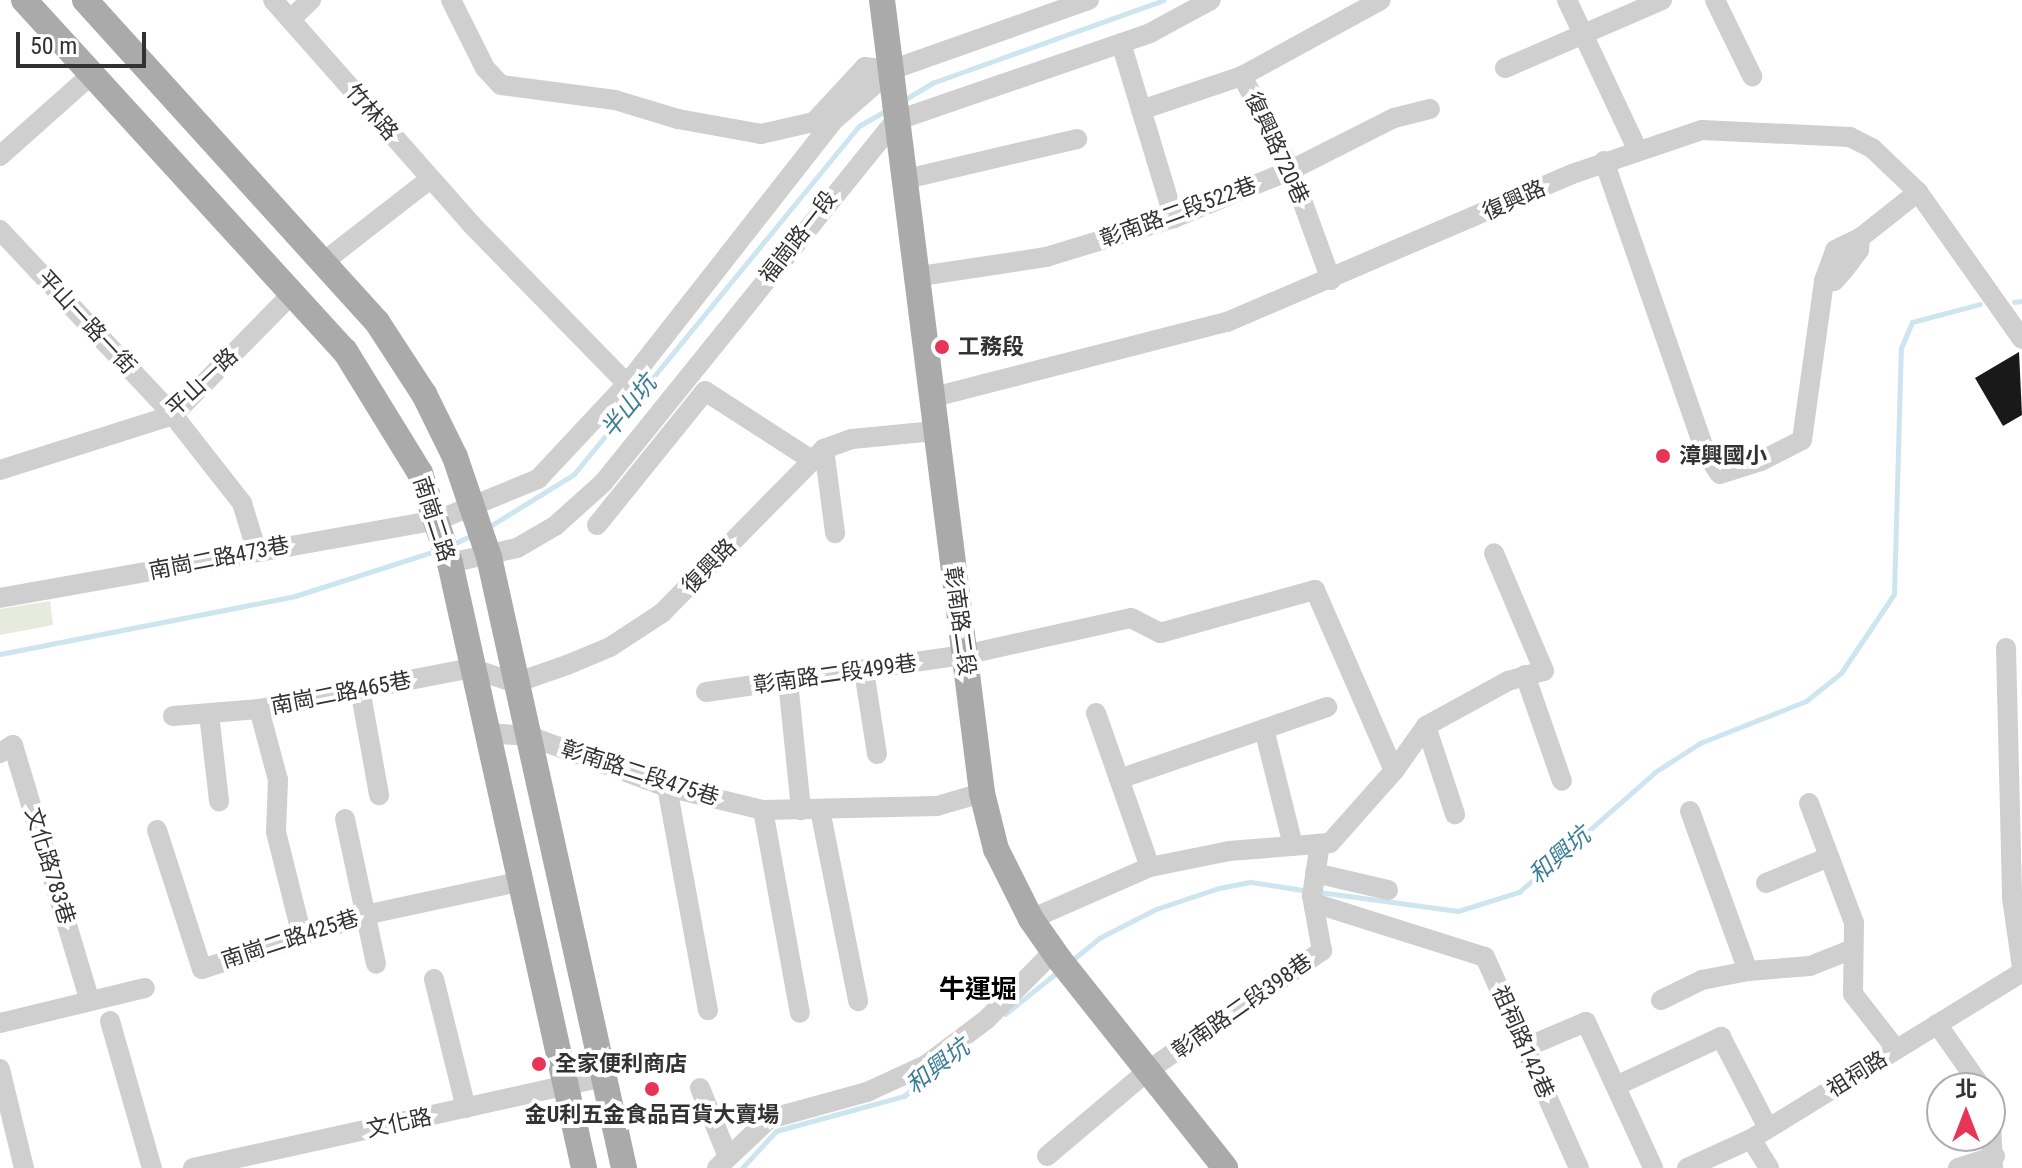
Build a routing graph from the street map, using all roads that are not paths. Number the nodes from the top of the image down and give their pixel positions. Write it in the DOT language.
graph roads {
  1 [pos="24,0"];
  2 [pos="85,0"];
  3 [pos="273,0"];
  4 [pos="311,0"];
  5 [pos="451,0"];
  6 [pos="882,0"];
  7 [pos="1089,0"];
  8 [pos="1211,0"];
  9 [pos="1381,0"];
  10 [pos="1567,0"];
  11 [pos="1662,0"];
  12 [pos="1715,0"];
  13 [pos="291,19"];
  14 [pos="1583,34"];
  15 [pos="1121,43"];
  16 [pos="1505,68"];
  17 [pos="92,74"];
  18 [pos="1242,76"];
  19 [pos="1752,76"];
  20 [pos="893,97"];
  21 [pos="1430,109"];
  22 [pos="1141,110"];
  23 [pos="1077,139"];
  24 [pos="1637,149"];
  25 [pos="0,156"];
  26 [pos="1604,161"];
  27 [pos="1291,170"];
  28 [pos="430,179"];
  29 [pos="902,180"];
  30 [pos="1918,192"];
  31 [pos="1174,218"];
  32 [pos="0,230"];
  33 [pos="326,260"];
  34 [pos="914,277"];
  35 [pos="1331,280"];
  36 [pos="294,292"];
  37 [pos="2022,339"];
  38 [pos="627,384"];
  39 [pos="930,398"];
  40 [pos="173,415"];
  41 [pos="935,431"];
  42 [pos="817,454"];
  43 [pos="4,463"];
  44 [pos="474,507"];
  45 [pos="438,520"];
  46 [pos="597,525"];
  47 [pos="835,533"];
  48 [pos="257,552"];
  49 [pos="1494,553"];
  50 [pos="489,557"];
  51 [pos="450,563"];
  52 [pos="0,598"];
  53 [pos="2006,648"];
  54 [pos="964,655"];
  55 [pos="471,668"];
  56 [pos="864,671"];
  57 [pos="1525,675"];
  58 [pos="788,681"];
  59 [pos="515,683"];
  60 [pos="360,689"];
  61 [pos="706,692"];
  62 [pos="1327,707"];
  63 [pos="259,709"];
  64 [pos="1096,713"];
  65 [pos="209,714"];
  66 [pos="173,716"];
  67 [pos="1426,726"];
  68 [pos="1264,729"];
  69 [pos="488,733"];
  70 [pos="529,736"];
  71 [pos="0,753"];
  72 [pos="877,754"];
  73 [pos="1394,771"];
  74 [pos="1119,779"];
  75 [pos="1562,781"];
  76 [pos="667,787"];
  77 [pos="982,793"];
  78 [pos="379,795"];
  79 [pos="219,801"];
  80 [pos="1809,803"];
  81 [pos="763,810"];
  82 [pos="810,810"];
  83 [pos="1690,811"];
  84 [pos="1455,814"];
  85 [pos="345,819"];
  86 [pos="157,830"];
  87 [pos="1320,844"];
  88 [pos="1293,845"];
  89 [pos="1829,857"];
  90 [pos="1150,867"];
  91 [pos="1315,873"];
  92 [pos="522,881"];
  93 [pos="1766,883"];
  94 [pos="1388,890"];
  95 [pos="1314,900"];
  96 [pos="365,915"];
  97 [pos="1031,919"];
  98 [pos="301,932"];
  99 [pos="1853,949"];
  100 [pos="1061,961"];
  101 [pos="376,964"];
  102 [pos="2022,969"];
  103 [pos="1748,971"];
  104 [pos="434,979"];
  105 [pos="145,988"];
  106 [pos="1661,1000"];
  107 [pos="90,1001"];
  108 [pos="858,1001"];
  109 [pos="708,1010"];
  110 [pos="800,1013"];
  111 [pos="110,1021"];
  112 [pos="0,1023"];
  113 [pos="1937,1024"];
  114 [pos="1524,1048"];
  115 [pos="1896,1049"];
  116 [pos="0,1069"];
  117 [pos="1150,1069"];
  118 [pos="1971,1072"];
  119 [pos="604,1077"];
  120 [pos="1618,1085"];
  121 [pos="567,1086"];
  122 [pos="700,1088"];
  123 [pos="466,1108"];
  124 [pos="1759,1134"];
  125 [pos="1047,1156"];
  126 [pos="1994,1162"];
  127 [pos="722,1163"];
  128 [pos="24,1168"];
  129 [pos="152,1168"];
  130 [pos="193,1168"];
  131 [pos="584,1168"];
  132 [pos="624,1168"];
  133 [pos="1225,1168"];
  134 [pos="1579,1168"];
  135 [pos="1653,1168"];
  136 [pos="1687,1168"];
  137 [pos="1769,1168"];
  138 [pos="1958,1168"];
  1 -- 17 [label="main road, 南崗二路"];
  2 -- 33 [label="main road, 南崗二路"];
  3 -- 13 [label="street, 竹林路"];
  4 -- 13 [label="street"];
  5 -- 20 [label="street"];
  6 -- 20 [label="main road, 彰南路二段"];
  7 -- 20 [label="street, 福崗路一段"];
  8 -- 15 [label="street, 福崗路一段"];
  9 -- 18 [label="street, 復興路720巷"];
  10 -- 14 [label="street"];
  11 -- 14 [label="street"];
  12 -- 19 [label="street"];
  13 -- 28 [label="street, 竹林路"];
  14 -- 16 [label="street"];
  14 -- 24 [label="street"];
  15 -- 20 [label="street, 福崗路一段"];
  15 -- 22 [label="street"];
  17 -- 25 [label="street"];
  17 -- 36 [label="main road, 南崗二路"];
  18 -- 22 [label="street"];
  18 -- 27 [label="street, 復興路720巷"];
  20 -- 29 [label="main road, 彰南路二段"];
  20 -- 38 [label="street, 福崗路一段"];
  20 -- 50 [label="street, 福崗路一段"];
  21 -- 27 [label="street, 彰南路二段522巷"];
  22 -- 31 [label="street"];
  23 -- 29 [label="street"];
  24 -- 26 [label="street, 復興路"];
  24 -- 30 [label="street, 復興路"];
  26 -- 30 [label="street"];
  26 -- 35 [label="street, 復興路"];
  27 -- 31 [label="street, 彰南路二段522巷"];
  27 -- 35 [label="street, 復興路720巷"];
  28 -- 33 [label="street"];
  28 -- 38 [label="street, 竹林路"];
  29 -- 34 [label="main road, 彰南路二段"];
  30 -- 37 [label="street, 復興路"];
  31 -- 34 [label="street, 彰南路二段522巷"];
  32 -- 40 [label="street, 平山一路一街"];
  33 -- 44 [label="main road, 南崗二路"];
  34 -- 39 [label="main road, 彰南路二段"];
  35 -- 39 [label="street, 復興路"];
  36 -- 40 [label="street, 平山一路"];
  36 -- 45 [label="main road, 南崗二路"];
  38 -- 44 [label="street, 福崗路一段"];
  39 -- 41 [label="main road, 彰南路二段"];
  40 -- 43 [label="street, 平山一路"];
  40 -- 48 [label="street, 平山一路一街"];
  41 -- 42 [label="street"];
  41 -- 54 [label="main road, 彰南路二段"];
  42 -- 46 [label="street"];
  42 -- 47 [label="street"];
  42 -- 59 [label="street, 復興路"];
  44 -- 45 [label="street, 福崗路一段"];
  44 -- 50 [label="main road, 南崗二路"];
  45 -- 48 [label="street, 南崗二路473巷"];
  45 -- 51 [label="main road, 南崗二路"];
  48 -- 52 [label="street, 南崗二路473巷"];
  49 -- 57 [label="street"];
  50 -- 51 [label="street, 福崗路一段"];
  50 -- 59 [label="main road, 南崗二路"];
  51 -- 55 [label="main road, 南崗二路"];
  53 -- 102 [label="street"];
  54 -- 56 [label="street, 彰南路二段499巷"];
  54 -- 73 [label="street, 彰南路二段499巷"];
  54 -- 77 [label="main road, 彰南路二段"];
  55 -- 59 [label="street"];
  55 -- 60 [label="street, 南崗二路465巷"];
  55 -- 69 [label="main road, 南崗二路"];
  56 -- 58 [label="street, 彰南路二段499巷"];
  56 -- 72 [label="street"];
  57 -- 67 [label="street"];
  57 -- 75 [label="street"];
  58 -- 61 [label="street, 彰南路二段499巷"];
  58 -- 82 [label="street"];
  59 -- 70 [label="main road, 南崗二路"];
  60 -- 63 [label="street, 南崗二路465巷"];
  60 -- 78 [label="street"];
  62 -- 68 [label="street"];
  63 -- 65 [label="street, 南崗二路465巷"];
  63 -- 98 [label="street"];
  64 -- 74 [label="street"];
  65 -- 66 [label="street, 南崗二路465巷"];
  65 -- 79 [label="street"];
  67 -- 73 [label="street"];
  67 -- 84 [label="street"];
  68 -- 74 [label="street"];
  68 -- 88 [label="street"];
  69 -- 70 [label="street, 彰南路二段475巷"];
  69 -- 92 [label="main road, 南崗二路"];
  70 -- 76 [label="street, 彰南路二段475巷"];
  70 -- 119 [label="main road, 南崗二路"];
  71 -- 107 [label="street, 文化路783巷"];
  73 -- 87 [label="street"];
  74 -- 90 [label="street"];
  76 -- 81 [label="street, 彰南路二段475巷"];
  76 -- 109 [label="street"];
  77 -- 82 [label="street, 彰南路二段475巷"];
  77 -- 97 [label="main road, 彰南路二段"];
  80 -- 89 [label="street"];
  81 -- 82 [label="street, 彰南路二段475巷"];
  81 -- 110 [label="street"];
  82 -- 108 [label="street"];
  83 -- 103 [label="street"];
  85 -- 96 [label="street"];
  86 -- 98 [label="street, 南崗二路425巷"];
  87 -- 88 [label="street"];
  87 -- 91 [label="street, 彰南路二段398巷"];
  88 -- 90 [label="street"];
  89 -- 93 [label="street"];
  89 -- 99 [label="street"];
  90 -- 97 [label="street"];
  91 -- 94 [label="street"];
  91 -- 95 [label="street, 彰南路二段398巷"];
  92 -- 96 [label="street, 南崗二路425巷"];
  92 -- 121 [label="main road, 南崗二路"];
  95 -- 114 [label="street, 祖祠路142巷"];
  95 -- 117 [label="street, 彰南路二段398巷"];
  96 -- 98 [label="street, 南崗二路425巷"];
  96 -- 101 [label="street"];
  97 -- 100 [label="main road, 彰南路二段"];
  99 -- 103 [label="street"];
  99 -- 115 [label="street"];
  100 -- 117 [label="main road, 彰南路二段"];
  100 -- 127 [label="street"];
  102 -- 113 [label="street, 祖祠路"];
  103 -- 106 [label="street"];
  104 -- 123 [label="street"];
  105 -- 107 [label="street"];
  107 -- 112 [label="street"];
  111 -- 129 [label="street"];
  113 -- 115 [label="street, 祖祠路"];
  113 -- 118 [label="street"];
  114 -- 120 [label="street"];
  114 -- 134 [label="street, 祖祠路142巷"];
  115 -- 124 [label="street, 祖祠路"];
  116 -- 128 [label="street"];
  117 -- 125 [label="street"];
  117 -- 133 [label="main road, 彰南路二段"];
  119 -- 121 [label="street, 文化路"];
  119 -- 132 [label="main road, 南崗二路"];
  120 -- 124 [label="street"];
  120 -- 135 [label="street"];
  121 -- 123 [label="street, 文化路"];
  121 -- 131 [label="main road, 南崗二路"];
  122 -- 127 [label="street"];
  123 -- 130 [label="street, 文化路"];
  124 -- 136 [label="street, 祖祠路"];
  124 -- 137 [label="street"];
  126 -- 138 [label="street"];
}
